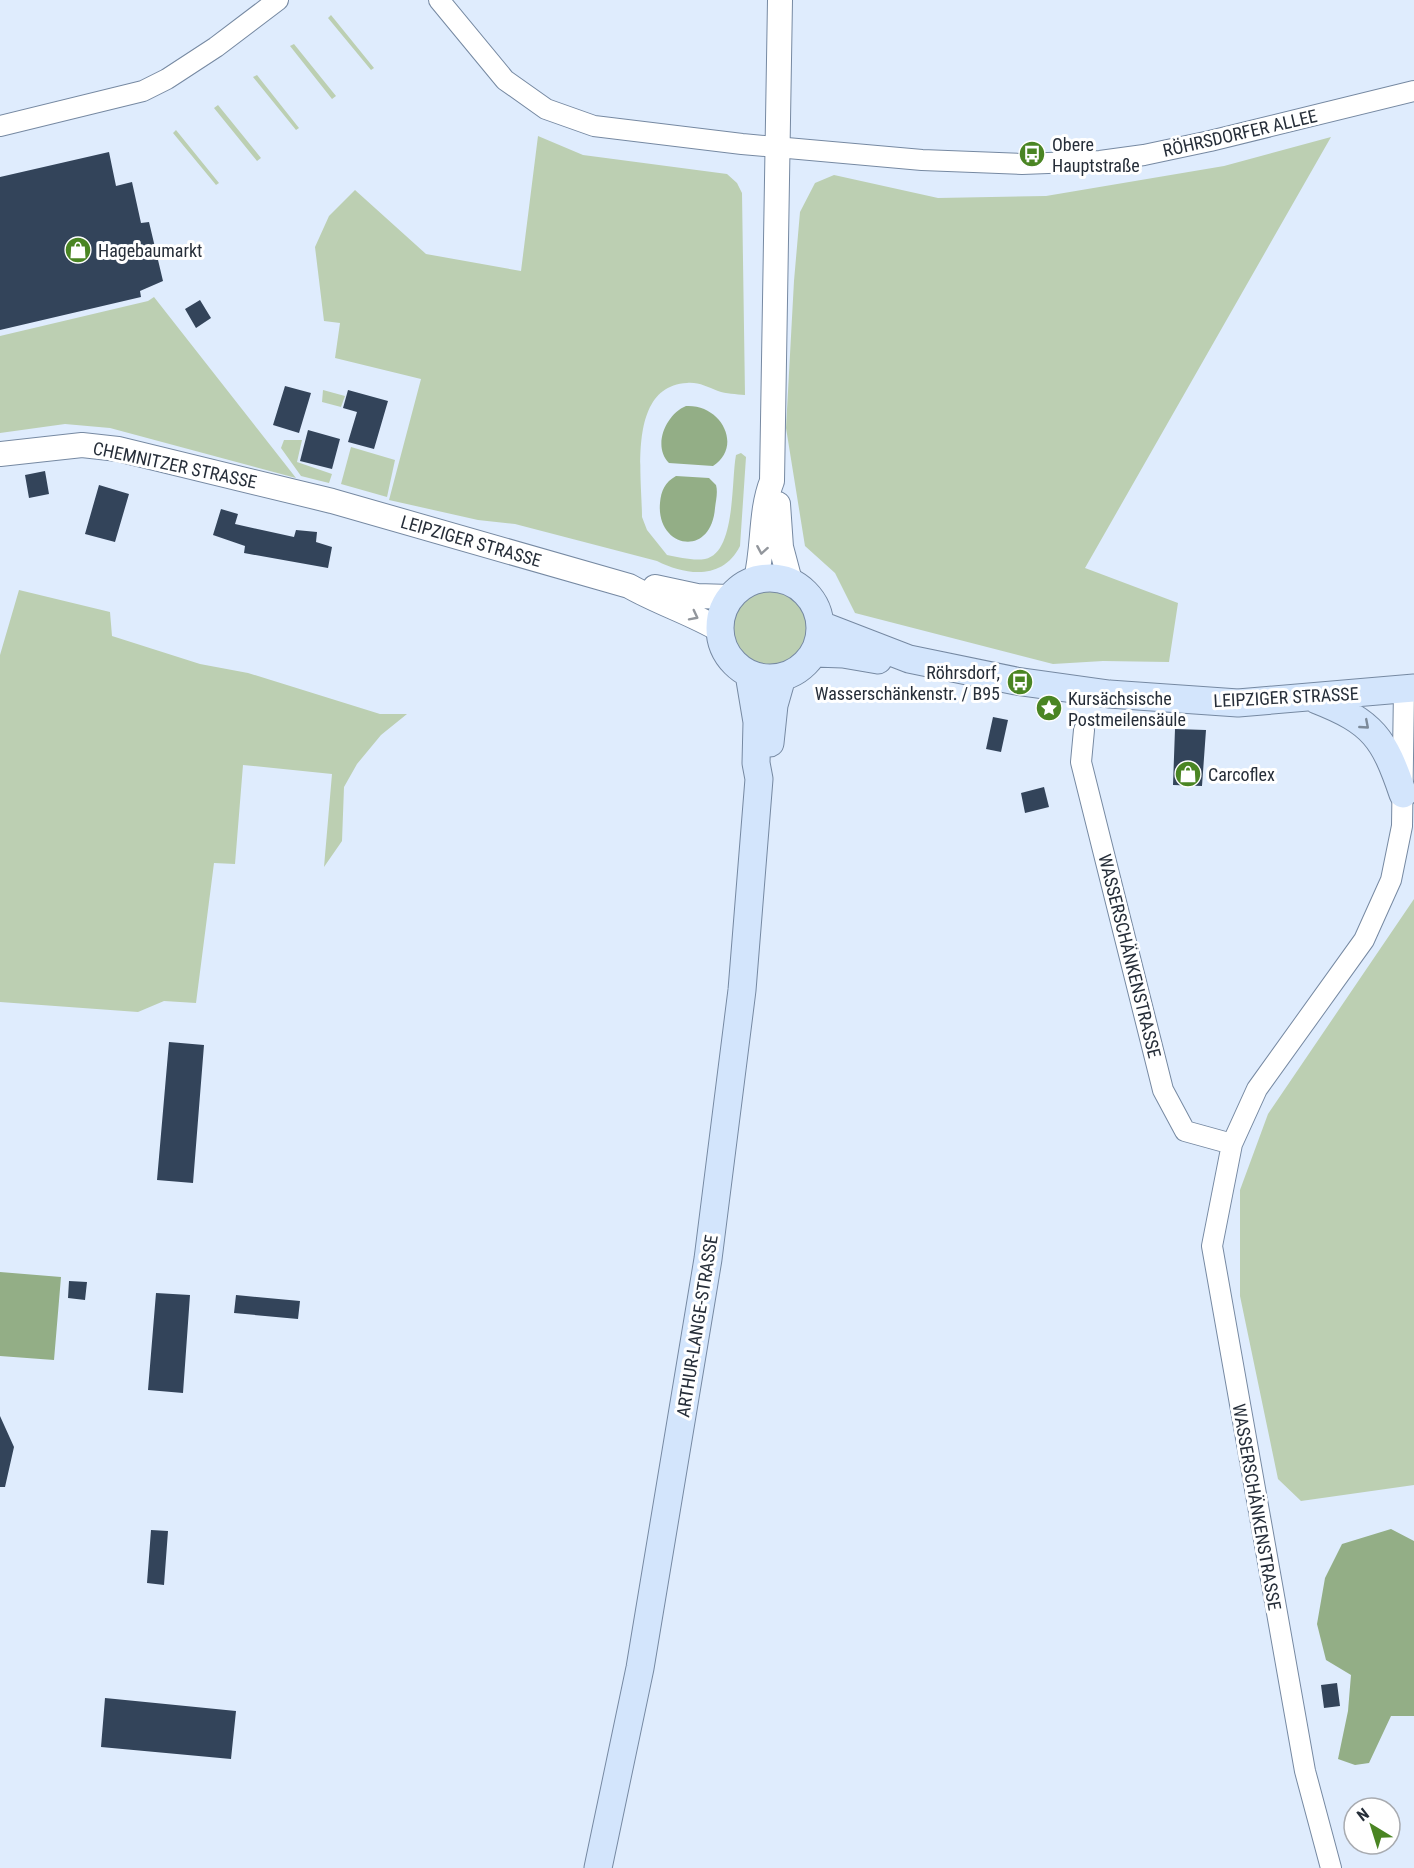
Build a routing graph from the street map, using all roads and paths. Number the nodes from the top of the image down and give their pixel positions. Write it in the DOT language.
graph roads {
  1 [pos="278,0"];
  2 [pos="439,0"];
  3 [pos="780,0"];
  4 [pos="1414,91"];
  5 [pos="0,126"];
  6 [pos="777,147"];
  7 [pos="0,453"];
  8 [pos="772,481"];
  9 [pos="314,496"];
  10 [pos="756,579"];
  11 [pos="790,581"];
  12 [pos="629,586"];
  13 [pos="730,597"];
  14 [pos="821,625"];
  15 [pos="720,630"];
  16 [pos="814,653"];
  17 [pos="909,659"];
  18 [pos="749,674"];
  19 [pos="782,677"];
  20 [pos="1409,689"];
  21 [pos="1314,698"];
  22 [pos="1083,730"];
  23 [pos="759,779"];
  24 [pos="1403,794"];
  25 [pos="1232,1144"];
  26 [pos="598,1868"];
  27 [pos="1331,1868"];
  1 -- 5 [label="street"];
  2 -- 6 [label="street, RÖHRSDORFER ALLEE"];
  3 -- 6 [label="street"];
  4 -- 6 [label="street, RÖHRSDORFER ALLEE"];
  6 -- 8 [label="street"];
  7 -- 9 [label="street, CHEMNITZER STRASSE"];
  8 -- 10 [label="street, one-way"];
  8 -- 11 [label="street"];
  9 -- 12 [label="street, LEIPZIGER STRASSE"];
  10 -- 11 [label="main road"];
  10 -- 13 [label="main road"];
  11 -- 14 [label="main road"];
  12 -- 13 [label="street, LEIPZIGER STRASSE"];
  12 -- 15 [label="street, LEIPZIGER STRASSE, one-way"];
  13 -- 15 [label="main road"];
  14 -- 16 [label="main road"];
  14 -- 17 [label="main road, LEIPZIGER STRASSE"];
  15 -- 18 [label="main road"];
  16 -- 17 [label="main road, LEIPZIGER STRASSE"];
  16 -- 19 [label="main road"];
  17 -- 21 [label="main road, LEIPZIGER STRASSE"];
  18 -- 19 [label="main road"];
  18 -- 23 [label="main road, ARTHUR-LANGE-STRASSE"];
  19 -- 23 [label="main road, ARTHUR-LANGE-STRASSE"];
  20 -- 21 [label="main road, LEIPZIGER STRASSE"];
  20 -- 24 [label="street, WASSERSCHÄNKENSTRASSE"];
  21 -- 24 [label="main road, one-way"];
  22 -- 25 [label="street, WASSERSCHÄNKENSTRASSE"];
  23 -- 26 [label="main road, ARTHUR-LANGE-STRASSE"];
  24 -- 25 [label="street, WASSERSCHÄNKENSTRASSE"];
  25 -- 27 [label="street, WASSERSCHÄNKENSTRASSE"];
}
